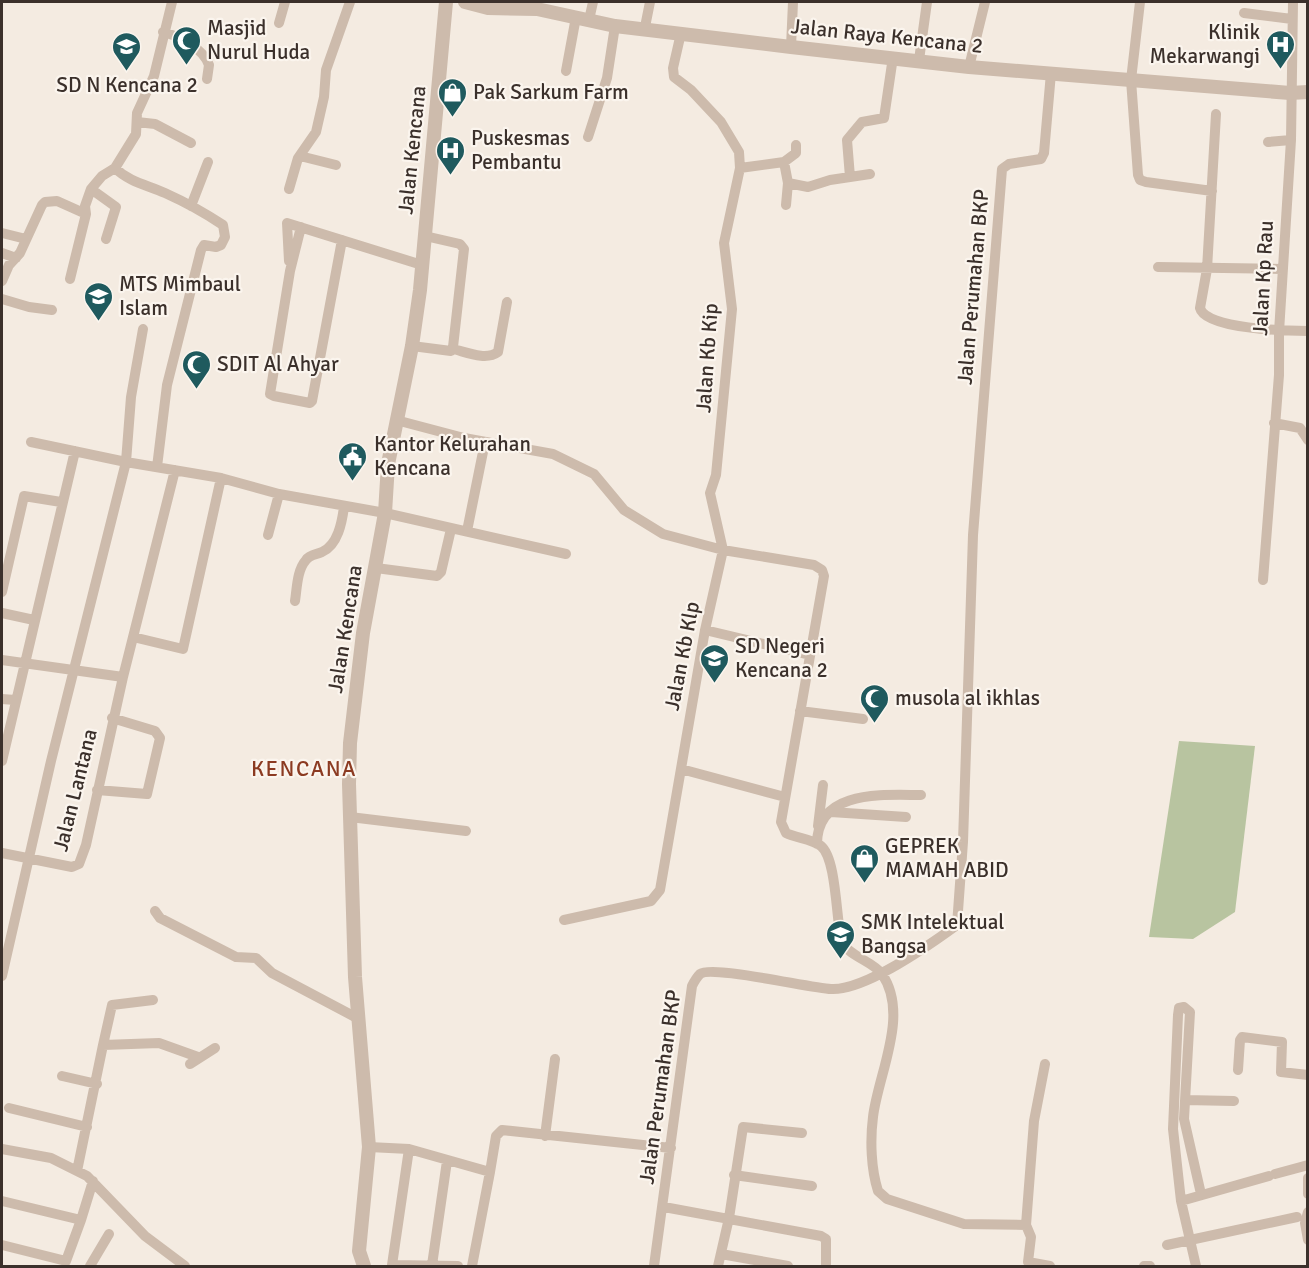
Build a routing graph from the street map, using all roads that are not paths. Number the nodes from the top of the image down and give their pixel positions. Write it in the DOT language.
graph roads {
  1 [pos="172,2"];
  2 [pos="285,2"];
  3 [pos="350,2"];
  4 [pos="447,2"];
  5 [pos="465,2"];
  6 [pos="593,2"];
  7 [pos="650,2"];
  8 [pos="793,2"];
  9 [pos="927,2"];
  10 [pos="986,2"];
  11 [pos="1140,2"];
  12 [pos="1293,2"];
  13 [pos="538,5"];
  14 [pos="1244,13"];
  15 [pos="583,18"];
  16 [pos="1292,19"];
  17 [pos="279,23"];
  18 [pos="615,26"];
  19 [pos="645,27"];
  20 [pos="163,32"];
  21 [pos="681,33"];
  22 [pos="791,47"];
  23 [pos="893,57"];
  24 [pos="919,60"];
  25 [pos="969,67"];
  26 [pos="566,71"];
  27 [pos="1051,73"];
  28 [pos="207,79"];
  29 [pos="1131,81"];
  30 [pos="1308,92"];
  31 [pos="1290,93"];
  32 [pos="1216,114"];
  33 [pos="137,122"];
  34 [pos="588,137"];
  35 [pos="1291,140"];
  36 [pos="1268,142"];
  37 [pos="191,143"];
  38 [pos="796,145"];
  39 [pos="300,156"];
  40 [pos="208,162"];
  41 [pos="784,162"];
  42 [pos="336,165"];
  43 [pos="115,168"];
  44 [pos="740,168"];
  45 [pos="870,174"];
  46 [pos="850,177"];
  47 [pos="788,183"];
  48 [pos="91,189"];
  49 [pos="289,189"];
  50 [pos="1212,191"];
  51 [pos="786,205"];
  52 [pos="191,206"];
  53 [pos="86,214"];
  54 [pos="2,233"];
  55 [pos="425,236"];
  56 [pos="26,239"];
  57 [pos="106,239"];
  58 [pos="342,240"];
  59 [pos="2,253"];
  60 [pos="16,258"];
  61 [pos="422,265"];
  62 [pos="1158,267"];
  63 [pos="1207,269"];
  64 [pos="1283,269"];
  65 [pos="70,279"];
  66 [pos="2,281"];
  67 [pos="2,299"];
  68 [pos="507,302"];
  69 [pos="52,310"];
  70 [pos="143,329"];
  71 [pos="1308,331"];
  72 [pos="1279,332"];
  73 [pos="412,346"];
  74 [pos="453,349"];
  75 [pos="396,420"];
  76 [pos="1274,423"];
  77 [pos="1308,440"];
  78 [pos="32,442"];
  79 [pos="485,442"];
  80 [pos="75,451"];
  81 [pos="126,462"];
  82 [pos="157,467"];
  83 [pos="175,470"];
  84 [pos="220,478"];
  85 [pos="279,494"];
  86 [pos="61,502"];
  87 [pos="344,507"];
  88 [pos="385,513"];
  89 [pos="451,529"];
  90 [pos="467,531"];
  91 [pos="268,534"];
  92 [pos="723,550"];
  93 [pos="566,554"];
  94 [pos="376,568"];
  95 [pos="1263,580"];
  96 [pos="2,592"];
  97 [pos="295,601"];
  98 [pos="2,613"];
  99 [pos="34,620"];
  100 [pos="705,630"];
  101 [pos="133,637"];
  102 [pos="810,655"];
  103 [pos="2,660"];
  104 [pos="24,663"];
  105 [pos="75,669"];
  106 [pos="123,677"];
  107 [pos="2,699"];
  108 [pos="15,700"];
  109 [pos="800,711"];
  110 [pos="112,718"];
  111 [pos="863,719"];
  112 [pos="2,761"];
  113 [pos="681,769"];
  114 [pos="823,785"];
  115 [pos="97,790"];
  116 [pos="921,795"];
  117 [pos="785,797"];
  118 [pos="831,812"];
  119 [pos="350,817"];
  120 [pos="906,817"];
  121 [pos="466,831"];
  122 [pos="817,831"];
  123 [pos="817,844"];
  124 [pos="2,853"];
  125 [pos="30,858"];
  126 [pos="155,911"];
  127 [pos="564,920"];
  128 [pos="881,973"];
  129 [pos="2,976"];
  130 [pos="153,1000"];
  131 [pos="357,1018"];
  132 [pos="103,1045"];
  133 [pos="215,1048"];
  134 [pos="555,1059"];
  135 [pos="1045,1064"];
  136 [pos="1238,1070"];
  137 [pos="1308,1075"];
  138 [pos="62,1076"];
  139 [pos="97,1084"];
  140 [pos="1185,1100"];
  141 [pos="1234,1101"];
  142 [pos="9,1108"];
  143 [pos="87,1127"];
  144 [pos="802,1133"];
  145 [pos="545,1136"];
  146 [pos="369,1146"];
  147 [pos="671,1148"];
  148 [pos="2,1149"];
  149 [pos="408,1149"];
  150 [pos="447,1161"];
  151 [pos="1308,1165"];
  152 [pos="77,1171"];
  153 [pos="490,1172"];
  154 [pos="734,1175"];
  155 [pos="1308,1178"];
  156 [pos="93,1182"];
  157 [pos="812,1186"];
  158 [pos="1201,1194"];
  159 [pos="1308,1194"];
  160 [pos="2,1201"];
  161 [pos="1181,1201"];
  162 [pos="664,1207"];
  163 [pos="1308,1212"];
  164 [pos="729,1218"];
  165 [pos="1297,1218"];
  166 [pos="81,1220"];
  167 [pos="1026,1225"];
  168 [pos="109,1234"];
  169 [pos="1308,1240"];
  170 [pos="1190,1241"];
  171 [pos="2,1245"];
  172 [pos="1167,1245"];
  173 [pos="721,1254"];
  174 [pos="65,1264"];
  175 [pos="1028,1264"];
  176 [pos="432,1265"];
  177 [pos="90,1266"];
  178 [pos="184,1266"];
  179 [pos="364,1266"];
  180 [pos="458,1266"];
  181 [pos="472,1266"];
  182 [pos="654,1266"];
  183 [pos="718,1266"];
  184 [pos="788,1266"];
  185 [pos="826,1266"];
  186 [pos="1050,1266"];
  187 [pos="1144,1266"];
  188 [pos="1150,1266"];
  189 [pos="1196,1266"];
  1 -- 20 [label="street"];
  2 -- 17 [label="street"];
  3 -- 39 [label="street"];
  4 -- 55 [label="street, Jalan Kencana"];
  5 -- 13 [label="street, Jalan Raya Kencana 2"];
  6 -- 15 [label="street"];
  7 -- 19 [label="street"];
  8 -- 22 [label="street"];
  9 -- 24 [label="street"];
  10 -- 25 [label="street"];
  11 -- 29 [label="street"];
  12 -- 16 [label="street, Jalan Kp Rau"];
  13 -- 15 [label="street, Jalan Raya Kencana 2"];
  14 -- 16 [label="street"];
  15 -- 18 [label="street, Jalan Raya Kencana 2"];
  15 -- 26 [label="street"];
  16 -- 31 [label="street, Jalan Kp Rau"];
  18 -- 19 [label="street, Jalan Raya Kencana 2"];
  18 -- 34 [label="street"];
  19 -- 21 [label="street, Jalan Raya Kencana 2"];
  20 -- 28 [label="street"];
  20 -- 33 [label="street"];
  21 -- 22 [label="street, Jalan Raya Kencana 2"];
  21 -- 44 [label="street"];
  22 -- 23 [label="street, Jalan Raya Kencana 2"];
  23 -- 24 [label="street, Jalan Raya Kencana 2"];
  23 -- 46 [label="street"];
  24 -- 25 [label="street, Jalan Raya Kencana 2"];
  25 -- 27 [label="street, Jalan Raya Kencana 2"];
  27 -- 29 [label="street, Jalan Raya Kencana 2"];
  27 -- 128 [label="street, Jalan Perumahan BKP"];
  29 -- 31 [label="street, Jalan Raya Kencana 2"];
  29 -- 50 [label="street"];
  30 -- 31 [label="street, Jalan Raya Kencana 2"];
  31 -- 35 [label="street, Jalan Kp Rau"];
  32 -- 50 [label="street"];
  33 -- 37 [label="street"];
  33 -- 43 [label="street"];
  35 -- 36 [label="street"];
  35 -- 64 [label="street, Jalan Kp Rau"];
  38 -- 41 [label="street"];
  39 -- 42 [label="street"];
  39 -- 49 [label="street"];
  40 -- 52 [label="street"];
  41 -- 44 [label="street"];
  41 -- 47 [label="street"];
  43 -- 48 [label="street"];
  43 -- 52 [label="street"];
  44 -- 92 [label="street, Jalan Kb Kip"];
  45 -- 46 [label="street"];
  46 -- 47 [label="street"];
  47 -- 51 [label="street"];
  48 -- 53 [label="street"];
  48 -- 57 [label="street"];
  50 -- 63 [label="street"];
  52 -- 82 [label="street"];
  53 -- 56 [label="street"];
  53 -- 65 [label="street"];
  54 -- 56 [label="street"];
  55 -- 61 [label="street, Jalan Kencana"];
  55 -- 74 [label="street"];
  56 -- 60 [label="street"];
  58 -- 58 [label="street"];
  58 -- 61 [label="street"];
  59 -- 60 [label="street"];
  60 -- 66 [label="street"];
  61 -- 73 [label="street, Jalan Kencana"];
  62 -- 63 [label="street"];
  63 -- 64 [label="street"];
  63 -- 72 [label="street"];
  64 -- 72 [label="street, Jalan Kp Rau"];
  67 -- 69 [label="street"];
  68 -- 74 [label="street"];
  70 -- 81 [label="street, Jalan Lantana"];
  71 -- 72 [label="street"];
  72 -- 76 [label="street, Jalan Kp Rau"];
  73 -- 74 [label="street"];
  73 -- 75 [label="street, Jalan Kencana"];
  75 -- 79 [label="street"];
  75 -- 88 [label="street, Jalan Kencana"];
  76 -- 77 [label="street"];
  76 -- 95 [label="street, Jalan Kp Rau"];
  78 -- 80 [label="street"];
  79 -- 90 [label="street"];
  79 -- 92 [label="street"];
  80 -- 81 [label="street"];
  80 -- 86 [label="street"];
  81 -- 82 [label="street"];
  81 -- 105 [label="street, Jalan Lantana"];
  82 -- 83 [label="street"];
  83 -- 84 [label="street"];
  83 -- 101 [label="street, Jalan Lantana"];
  84 -- 85 [label="street"];
  84 -- 101 [label="street"];
  85 -- 87 [label="street"];
  85 -- 91 [label="street"];
  86 -- 96 [label="street"];
  86 -- 99 [label="street"];
  87 -- 88 [label="street"];
  87 -- 97 [label="street"];
  88 -- 89 [label="street"];
  88 -- 94 [label="street, Jalan Kencana"];
  89 -- 90 [label="street"];
  89 -- 94 [label="street"];
  90 -- 93 [label="street"];
  92 -- 100 [label="street, Jalan Kb Klp"];
  92 -- 102 [label="street"];
  94 -- 119 [label="street, Jalan Kencana"];
  98 -- 99 [label="street"];
  99 -- 104 [label="street"];
  100 -- 102 [label="street"];
  100 -- 113 [label="street, Jalan Kb Klp"];
  101 -- 106 [label="street, Jalan Lantana"];
  102 -- 109 [label="street"];
  103 -- 104 [label="street"];
  104 -- 105 [label="street"];
  104 -- 108 [label="street"];
  105 -- 106 [label="street"];
  105 -- 125 [label="street, Jalan Lantana"];
  106 -- 110 [label="street, Jalan Lantana"];
  107 -- 108 [label="street"];
  108 -- 112 [label="street"];
  109 -- 111 [label="street"];
  109 -- 117 [label="street"];
  110 -- 115 [label="street, Jalan Lantana"];
  110 -- 115 [label="street"];
  113 -- 117 [label="street"];
  113 -- 127 [label="street, Jalan Kb Klp"];
  114 -- 122 [label="street"];
  115 -- 125 [label="street, Jalan Lantana"];
  116 -- 118 [label="street"];
  117 -- 123 [label="street"];
  118 -- 120 [label="street"];
  118 -- 122 [label="street"];
  119 -- 121 [label="street"];
  119 -- 131 [label="street, Jalan Kencana"];
  122 -- 123 [label="street"];
  123 -- 128 [label="street"];
  124 -- 125 [label="street, Jalan Lantana"];
  125 -- 129 [label="street, Jalan Lantana"];
  126 -- 131 [label="street"];
  128 -- 147 [label="street, Jalan Perumahan BKP"];
  128 -- 167 [label="street"];
  130 -- 132 [label="street"];
  131 -- 146 [label="street, Jalan Kencana"];
  132 -- 133 [label="street"];
  132 -- 139 [label="street"];
  134 -- 145 [label="street"];
  135 -- 167 [label="street"];
  136 -- 137 [label="street"];
  138 -- 139 [label="street"];
  139 -- 143 [label="street"];
  140 -- 141 [label="street"];
  140 -- 158 [label="street"];
  140 -- 161 [label="street"];
  142 -- 143 [label="street"];
  143 -- 152 [label="street"];
  144 -- 154 [label="street"];
  145 -- 147 [label="street"];
  145 -- 153 [label="street"];
  146 -- 149 [label="street"];
  146 -- 179 [label="street, Jalan Kencana"];
  147 -- 162 [label="street, Jalan Perumahan BKP"];
  148 -- 152 [label="street"];
  149 -- 150 [label="street"];
  149 -- 176 [label="street"];
  150 -- 153 [label="street"];
  150 -- 176 [label="street"];
  151 -- 158 [label="street"];
  152 -- 156 [label="street"];
  153 -- 181 [label="street"];
  154 -- 157 [label="street"];
  154 -- 164 [label="street"];
  155 -- 159 [label="street"];
  156 -- 166 [label="street"];
  156 -- 178 [label="street"];
  158 -- 161 [label="street"];
  160 -- 166 [label="street"];
  161 -- 170 [label="street"];
  162 -- 164 [label="street"];
  162 -- 182 [label="street, Jalan Perumahan BKP"];
  163 -- 169 [label="street"];
  164 -- 173 [label="street"];
  164 -- 185 [label="street"];
  165 -- 170 [label="street"];
  166 -- 174 [label="street"];
  167 -- 175 [label="street"];
  168 -- 177 [label="street"];
  170 -- 172 [label="street"];
  170 -- 189 [label="street"];
  171 -- 174 [label="street"];
  173 -- 183 [label="street"];
  173 -- 184 [label="street"];
  175 -- 186 [label="street"];
  176 -- 180 [label="street"];
  187 -- 188 [label="street"];
}
